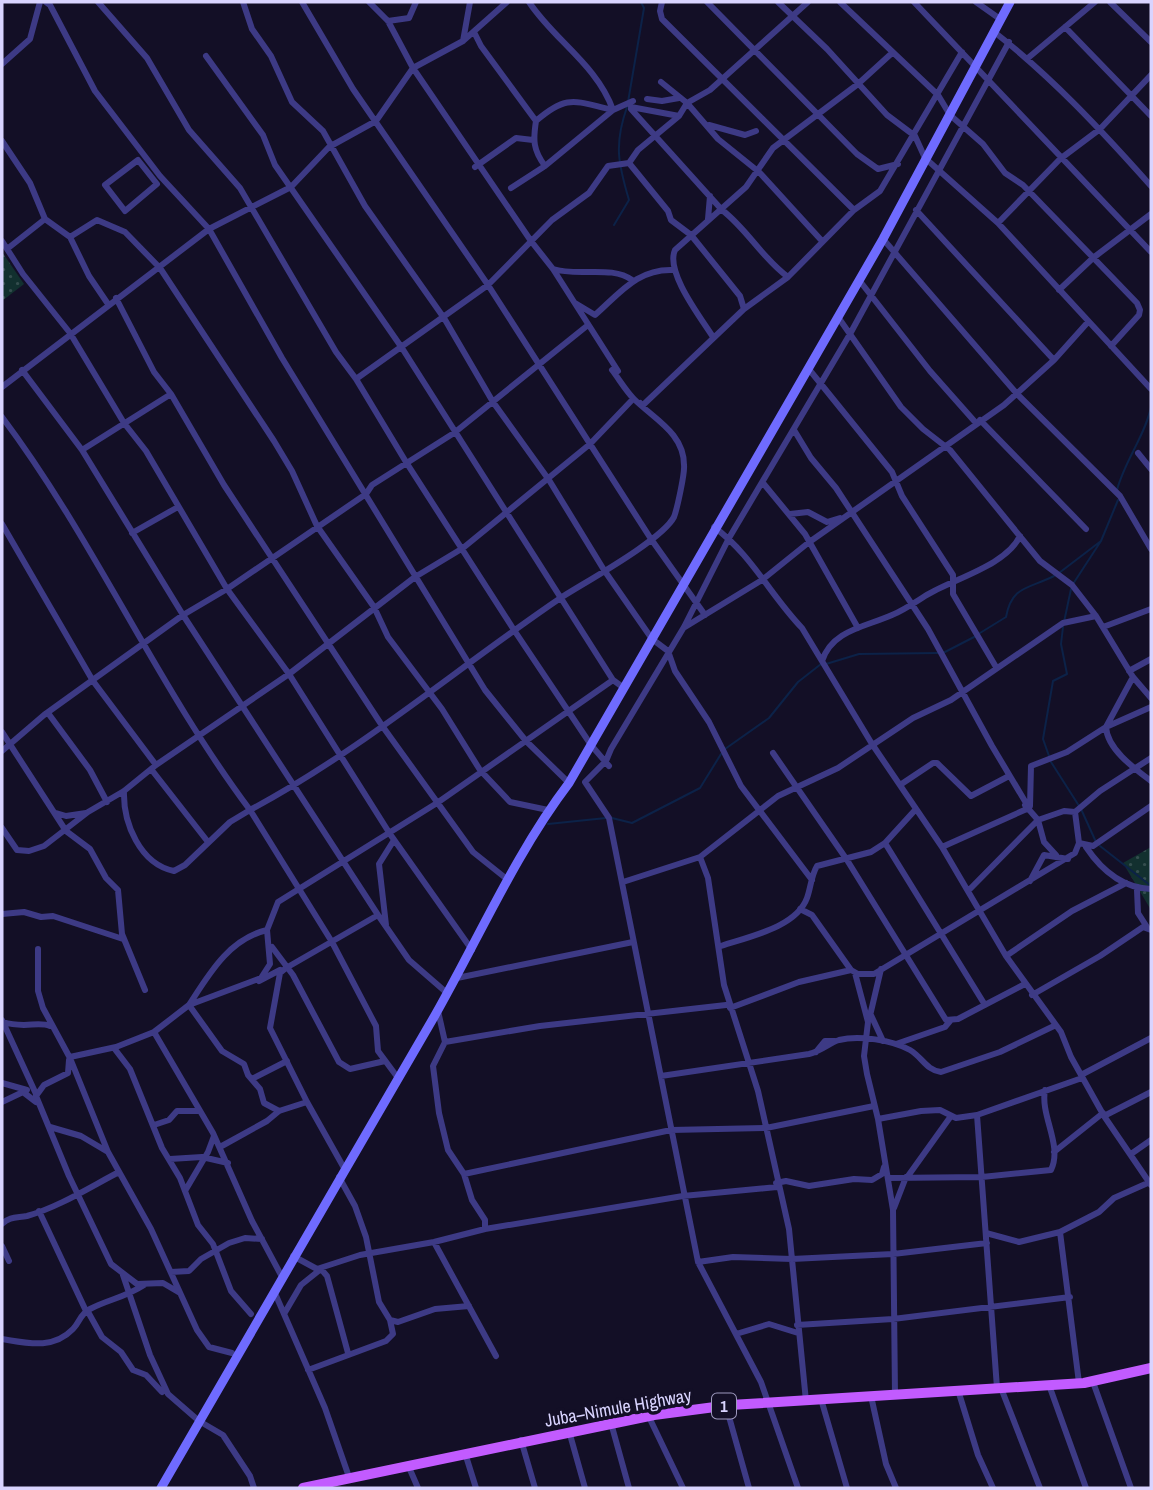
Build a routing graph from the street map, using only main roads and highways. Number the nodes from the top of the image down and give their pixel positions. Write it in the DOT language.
graph roads {
  1 [pos="1010,2"];
  2 [pos="1151,1368"];
  3 [pos="161,1488"];
  4 [pos="303,1488"];
  1 -- 3 [label="main road"];
  2 -- 4 [label="main road, Juba–Nimule Highway / 1"];
}
